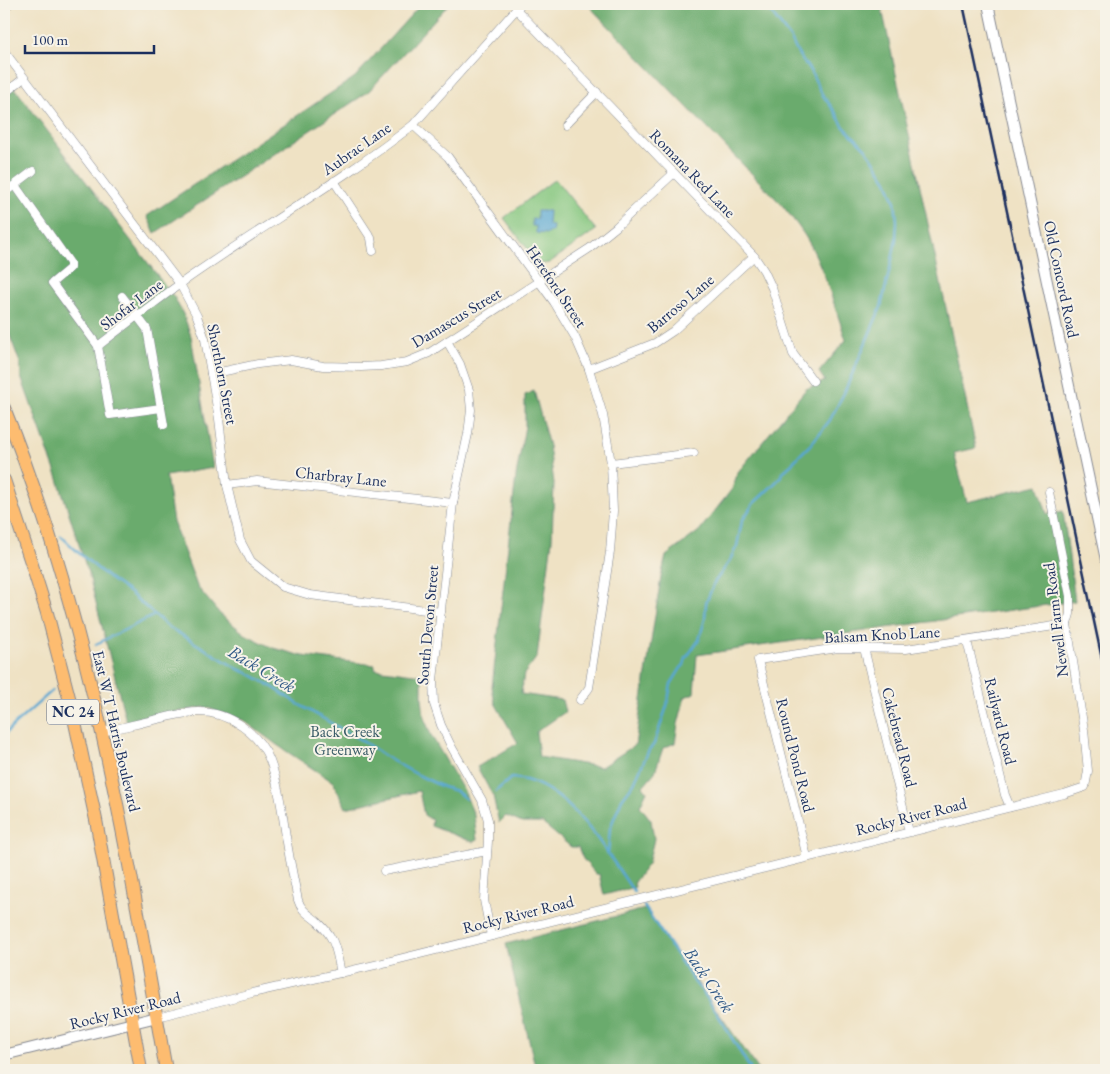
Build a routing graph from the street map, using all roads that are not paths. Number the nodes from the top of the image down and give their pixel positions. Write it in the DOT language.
graph roads {
  1 [pos="9,4"];
  2 [pos="988,4"];
  3 [pos="519,6"];
  4 [pos="4,8"];
  5 [pos="4,51"];
  6 [pos="24,78"];
  7 [pos="596,92"];
  8 [pos="4,94"];
  9 [pos="413,124"];
  10 [pos="565,125"];
  11 [pos="33,171"];
  12 [pos="674,173"];
  13 [pos="334,181"];
  14 [pos="15,185"];
  15 [pos="4,193"];
  16 [pos="373,251"];
  17 [pos="754,256"];
  18 [pos="540,282"];
  19 [pos="180,284"];
  20 [pos="122,296"];
  21 [pos="138,316"];
  22 [pos="447,341"];
  23 [pos="98,346"];
  24 [pos="589,369"];
  25 [pos="211,374"];
  26 [pos="813,380"];
  27 [pos="4,408"];
  28 [pos="161,408"];
  29 [pos="164,425"];
  30 [pos="694,453"];
  31 [pos="611,463"];
  32 [pos="4,480"];
  33 [pos="227,486"];
  34 [pos="1049,492"];
  35 [pos="453,503"];
  36 [pos="1106,560"];
  37 [pos="440,612"];
  38 [pos="1067,624"];
  39 [pos="967,641"];
  40 [pos="864,648"];
  41 [pos="758,660"];
  42 [pos="580,700"];
  43 [pos="102,732"];
  44 [pos="1039,799"];
  45 [pos="1010,807"];
  46 [pos="909,832"];
  47 [pos="487,851"];
  48 [pos="807,857"];
  49 [pos="384,871"];
  50 [pos="490,936"];
  51 [pos="341,973"];
  52 [pos="157,1017"];
  53 [pos="133,1024"];
  54 [pos="4,1055"];
  55 [pos="141,1070"];
  56 [pos="166,1070"];
  1 -- 4 [label="street"];
  2 -- 36 [label="street, Old Concord Road"];
  3 -- 7 [label="street, Romana Red Lane"];
  3 -- 9 [label="street, Aubrac Lane"];
  5 -- 6 [label="street, Shorthorn Street"];
  6 -- 8 [label="street"];
  6 -- 19 [label="street, Shorthorn Street"];
  7 -- 10 [label="street"];
  7 -- 12 [label="street, Romana Red Lane"];
  9 -- 13 [label="street, Aubrac Lane"];
  9 -- 18 [label="street, Hereford Street"];
  11 -- 14 [label="street"];
  12 -- 17 [label="street, Romana Red Lane"];
  12 -- 18 [label="street, Damascus Street"];
  13 -- 16 [label="street"];
  13 -- 19 [label="street, Aubrac Lane"];
  14 -- 15 [label="street"];
  14 -- 23 [label="street"];
  17 -- 24 [label="street, Barroso Lane"];
  17 -- 26 [label="street, Romana Red Lane"];
  18 -- 22 [label="street, Damascus Street"];
  18 -- 24 [label="street, Hereford Street"];
  19 -- 21 [label="street, Shofar Lane"];
  19 -- 25 [label="street, Shorthorn Street"];
  20 -- 21 [label="street"];
  21 -- 23 [label="street, Shofar Lane"];
  21 -- 28 [label="street"];
  22 -- 25 [label="street, Damascus Street"];
  22 -- 35 [label="street, South Devon Street"];
  23 -- 28 [label="street"];
  24 -- 31 [label="street, Hereford Street"];
  25 -- 33 [label="street, Shorthorn Street"];
  27 -- 43 [label="main road, East W T Harris Boulevard / NC 24"];
  28 -- 29 [label="street"];
  30 -- 31 [label="street"];
  31 -- 42 [label="street, Hereford Street"];
  32 -- 53 [label="main road, NC 24"];
  33 -- 35 [label="street, Charbray Lane"];
  33 -- 37 [label="street, Shorthorn Street"];
  34 -- 38 [label="street, Newell Farm Road"];
  35 -- 37 [label="street, South Devon Street"];
  37 -- 47 [label="street, South Devon Street"];
  38 -- 39 [label="street, Balsam Knob Lane"];
  38 -- 44 [label="street, Newell Farm Road"];
  39 -- 40 [label="street, Balsam Knob Lane"];
  39 -- 45 [label="street, Railyard Road"];
  40 -- 41 [label="street, Balsam Knob Lane"];
  40 -- 46 [label="street, Cakebread Road"];
  41 -- 48 [label="street, Round Pond Road"];
  43 -- 51 [label="street"];
  43 -- 52 [label="main road, East W T Harris Boulevard / NC 24"];
  44 -- 45 [label="street, Rocky River Road"];
  45 -- 46 [label="street, Rocky River Road"];
  46 -- 48 [label="street, Rocky River Road"];
  47 -- 49 [label="street"];
  47 -- 50 [label="street, South Devon Street"];
  48 -- 50 [label="street, Rocky River Road"];
  50 -- 51 [label="street, Rocky River Road"];
  51 -- 52 [label="street, Rocky River Road"];
  52 -- 53 [label="street, Rocky River Road"];
  52 -- 56 [label="main road, East W T Harris Boulevard / NC 24"];
  53 -- 54 [label="street, Rocky River Road"];
  53 -- 55 [label="main road, NC 24"];
}
